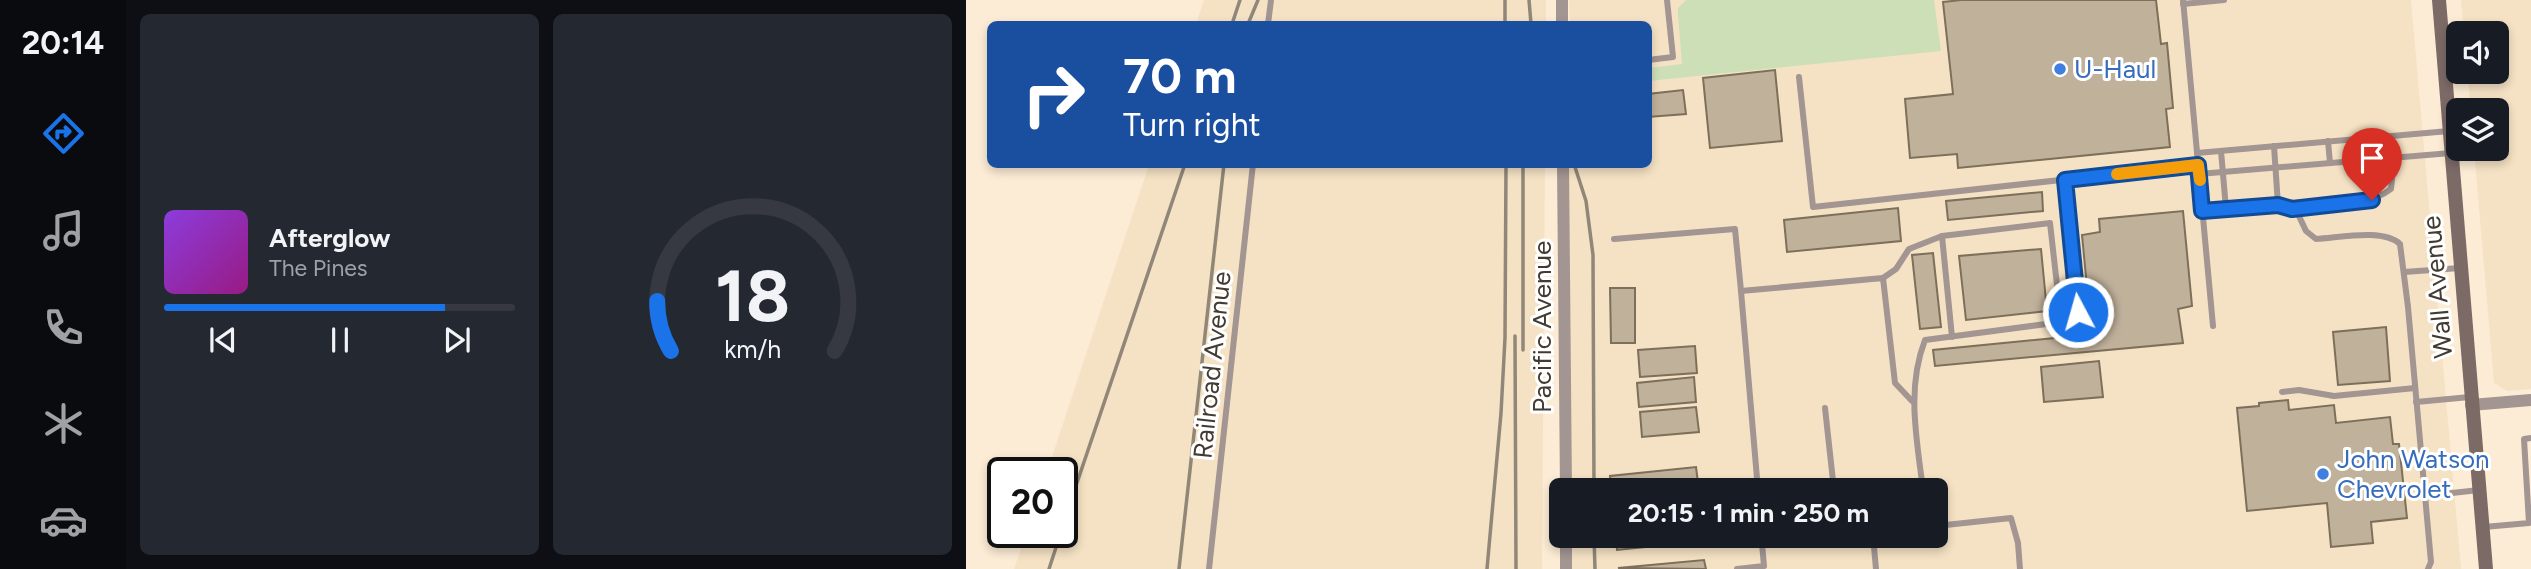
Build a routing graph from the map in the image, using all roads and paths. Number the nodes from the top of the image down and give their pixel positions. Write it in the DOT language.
graph roads {
  1 [pos="1271,0"];
  2 [pos="1562,0"];
  3 [pos="1667,0"];
  4 [pos="2224,0"];
  5 [pos="2439,0"];
  6 [pos="2183,2"];
  7 [pos="1268,21"];
  8 [pos="1562,21"];
  9 [pos="1652,60"];
  10 [pos="1799,77"];
  11 [pos="2446,98"];
  12 [pos="2446,131"];
  13 [pos="2328,141"];
  14 [pos="2274,146"];
  15 [pos="2221,151"];
  16 [pos="2197,153"];
  17 [pos="2446,153"];
  18 [pos="2394,158"];
  19 [pos="2452,161"];
  20 [pos="2330,163"];
  21 [pos="2198,165"];
  22 [pos="1253,168"];
  23 [pos="1563,168"];
  24 [pos="2276,168"];
  25 [pos="2222,172"];
  26 [pos="2199,174"];
  27 [pos="2065,180"];
  28 [pos="2278,205"];
  29 [pos="2225,209"];
  30 [pos="2292,209"];
  31 [pos="2202,211"];
  32 [pos="1942,236"];
  33 [pos="1614,239"];
  34 [pos="2460,268"];
  35 [pos="2404,272"];
  36 [pos="1883,278"];
  37 [pos="1741,291"];
  38 [pos="2078,312"];
  39 [pos="2213,326"];
  40 [pos="1952,337"];
  41 [pos="2415,388"];
  42 [pos="2282,392"];
  43 [pos="2531,400"];
  44 [pos="1912,401"];
  45 [pos="2471,401"];
  46 [pos="2416,402"];
  47 [pos="1825,408"];
  48 [pos="2531,438"];
  49 [pos="1566,478"];
  50 [pos="1757,478"];
  51 [pos="1833,478"];
  52 [pos="1922,478"];
  53 [pos="2479,491"];
  54 [pos="2425,496"];
  55 [pos="2530,523"];
  56 [pos="1948,525"];
  57 [pos="2482,527"];
  58 [pos="1566,548"];
  59 [pos="1762,548"];
  60 [pos="1874,548"];
  61 [pos="1209,569"];
  62 [pos="1566,569"];
  63 [pos="1737,569"];
  64 [pos="1876,569"];
  65 [pos="2020,569"];
  66 [pos="2428,569"];
  67 [pos="2486,569"];
  1 -- 7 [label="lane"];
  2 -- 8 [label="street"];
  3 -- 9 [label="lane"];
  4 -- 6 [label="lane"];
  5 -- 11 [label="main road, Wall Avenue"];
  6 -- 16 [label="lane"];
  10 -- 27 [label="lane"];
  12 -- 13 [label="lane"];
  13 -- 14 [label="lane"];
  13 -- 20 [label="lane"];
  14 -- 15 [label="lane"];
  14 -- 24 [label="lane"];
  15 -- 16 [label="lane"];
  15 -- 25 [label="lane"];
  16 -- 21 [label="lane"];
  17 -- 18 [label="lane"];
  18 -- 20 [label="lane"];
  18 -- 30 [label="lane"];
  19 -- 34 [label="main road, Wall Avenue"];
  20 -- 24 [label="lane"];
  21 -- 26 [label="lane"];
  21 -- 27 [label="lane"];
  22 -- 61 [label="lane, Railroad Avenue"];
  23 -- 49 [label="street, Pacific Avenue"];
  24 -- 25 [label="lane"];
  24 -- 28 [label="lane"];
  25 -- 26 [label="lane"];
  25 -- 29 [label="lane"];
  26 -- 31 [label="lane"];
  27 -- 38 [label="lane"];
  28 -- 29 [label="lane"];
  28 -- 30 [label="lane"];
  29 -- 31 [label="lane"];
  30 -- 35 [label="lane"];
  31 -- 39 [label="lane"];
  32 -- 36 [label="lane"];
  32 -- 40 [label="lane"];
  32 -- 40 [label="lane"];
  33 -- 37 [label="lane"];
  34 -- 35 [label="lane"];
  34 -- 45 [label="main road, Wall Avenue"];
  35 -- 41 [label="lane"];
  36 -- 37 [label="lane"];
  36 -- 44 [label="lane"];
  37 -- 50 [label="lane"];
  40 -- 44 [label="lane"];
  41 -- 42 [label="lane"];
  41 -- 46 [label="lane"];
  43 -- 45 [label="street"];
  44 -- 52 [label="lane"];
  45 -- 46 [label="lane"];
  45 -- 53 [label="main road, Wall Avenue"];
  46 -- 54 [label="lane"];
  47 -- 51 [label="lane"];
  48 -- 55 [label="lane"];
  53 -- 54 [label="lane"];
  53 -- 57 [label="main road, Wall Avenue"];
  54 -- 66 [label="lane"];
  55 -- 57 [label="lane"];
  56 -- 65 [label="lane"];
  57 -- 67 [label="main road, Wall Avenue"];
  58 -- 62 [label="street"];
  59 -- 63 [label="lane"];
  60 -- 64 [label="lane"];
}
